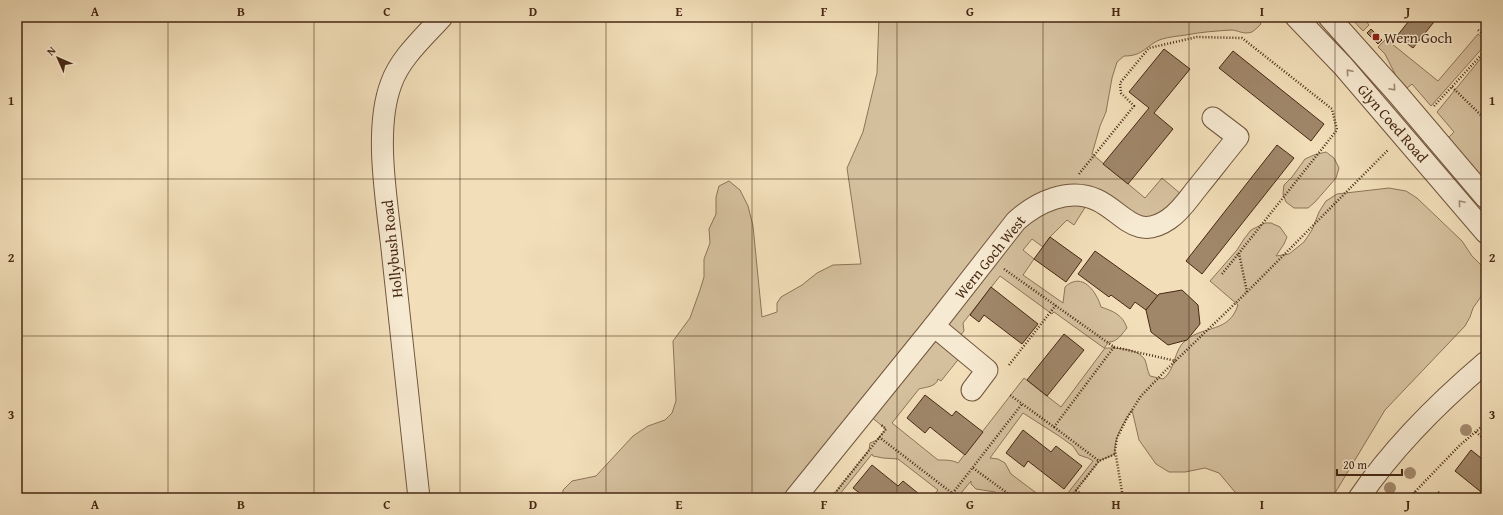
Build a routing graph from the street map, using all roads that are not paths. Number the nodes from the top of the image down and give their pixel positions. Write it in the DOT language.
graph roads {
  1 [pos="442,17"];
  2 [pos="1296,17"];
  3 [pos="1329,17"];
  4 [pos="1213,118"];
  5 [pos="1486,198"];
  6 [pos="1486,233"];
  7 [pos="934,326"];
  8 [pos="1486,362"];
  9 [pos="972,390"];
  10 [pos="419,498"];
  11 [pos="795,498"];
  12 [pos="1359,498"];
  1 -- 10 [label="street, Hollybush Road"];
  6 -- 2 [label="street, Glyn Coed Road, one-way"];
  3 -- 5 [label="street, Glyn Coed Road, one-way"];
  4 -- 7 [label="street, Wern Goch West"];
  7 -- 9 [label="street"];
  7 -- 11 [label="street, Wern Goch West"];
  8 -- 12 [label="street"];
}
